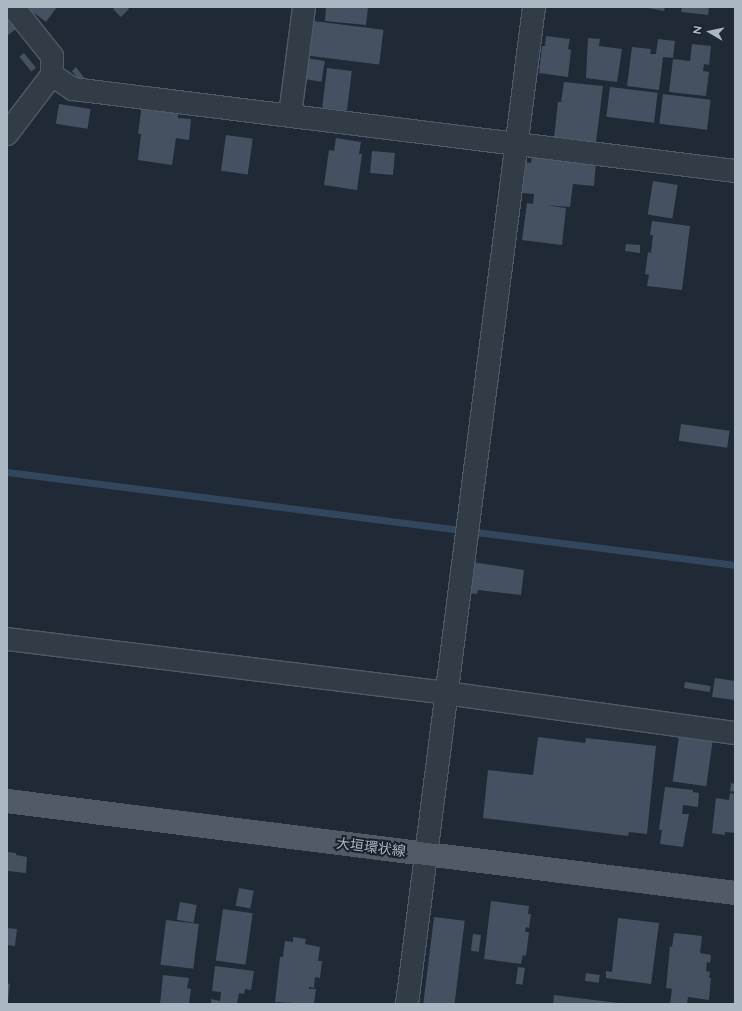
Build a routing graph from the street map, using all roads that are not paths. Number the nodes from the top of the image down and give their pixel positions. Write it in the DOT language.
graph roads {
  1 [pos="13,7"];
  2 [pos="304,7"];
  3 [pos="534,7"];
  4 [pos="52,75"];
  5 [pos="290,114"];
  6 [pos="7,134"];
  7 [pos="517,145"];
  8 [pos="735,172"];
  9 [pos="7,639"];
  10 [pos="446,693"];
  11 [pos="735,733"];
  12 [pos="7,801"];
  13 [pos="426,854"];
  14 [pos="735,893"];
  15 [pos="407,1004"];
  1 -- 4 [label="street"];
  2 -- 5 [label="street"];
  3 -- 7 [label="street"];
  4 -- 5 [label="street"];
  4 -- 6 [label="street"];
  5 -- 7 [label="street"];
  7 -- 8 [label="street"];
  7 -- 10 [label="street"];
  9 -- 10 [label="street"];
  10 -- 11 [label="street"];
  10 -- 13 [label="street"];
  12 -- 13 [label="main road, 大垣環状線"];
  13 -- 14 [label="main road, 大垣環状線"];
  13 -- 15 [label="street"];
}
